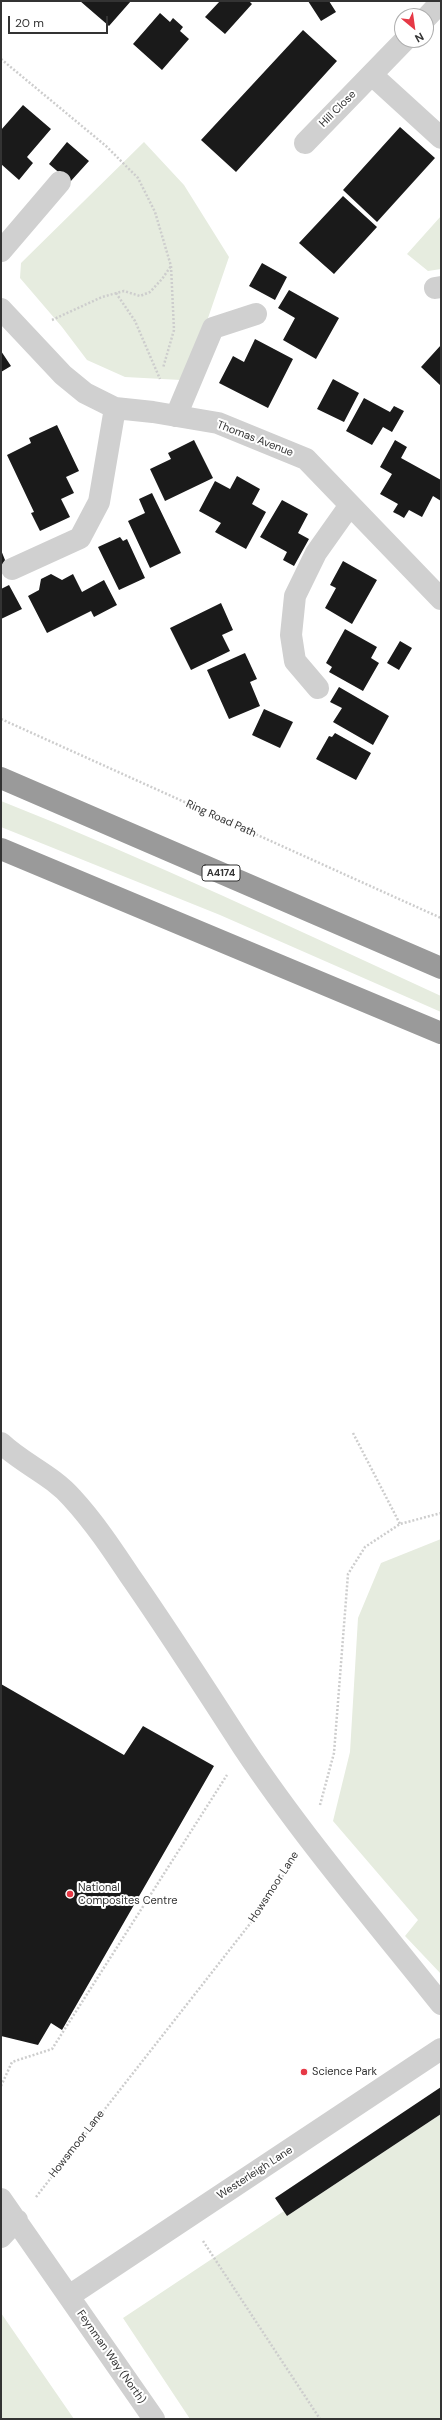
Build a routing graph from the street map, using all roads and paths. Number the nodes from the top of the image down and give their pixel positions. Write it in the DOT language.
graph roads {
  1 [pos="441,2"];
  2 [pos="434,9"];
  3 [pos="397,48"];
  4 [pos="1,59"];
  5 [pos="372,75"];
  6 [pos="441,138"];
  7 [pos="304,143"];
  8 [pos="60,182"];
  9 [pos="1,251"];
  10 [pos="171,266"];
  11 [pos="116,293"];
  12 [pos="1,309"];
  13 [pos="256,314"];
  14 [pos="22,334"];
  15 [pos="160,380"];
  16 [pos="116,408"];
  17 [pos="153,412"];
  18 [pos="176,416"];
  19 [pos="350,505"];
  20 [pos="12,569"];
  21 [pos="441,599"];
  22 [pos="318,688"];
  23 [pos="1,718"];
  24 [pos="1,778"];
  25 [pos="1,849"];
  26 [pos="441,918"];
  27 [pos="441,968"];
  28 [pos="441,1033"];
  29 [pos="353,1433"];
  30 [pos="1,1443"];
  31 [pos="441,1513"];
  32 [pos="400,1524"];
  33 [pos="244,1748"];
  34 [pos="308,1836"];
  35 [pos="441,2004"];
  36 [pos="441,2049"];
  37 [pos="1,2086"];
  38 [pos="1,2199"];
  39 [pos="188,2217"];
  40 [pos="17,2220"];
  41 [pos="1,2237"];
  42 [pos="69,2296"];
  43 [pos="154,2419"];
  44 [pos="320,2419"];
  1 -- 2 [label="street"];
  3 -- 5 [label="street, Hill Close"];
  4 -- 10 [label="path"];
  5 -- 6 [label="street"];
  5 -- 7 [label="street, Hill Close"];
  8 -- 9 [label="street"];
  10 -- 11 [label="path"];
  10 -- 15 [label="path"];
  11 -- 14 [label="path"];
  11 -- 15 [label="path"];
  12 -- 14 [label="street, Thomas Avenue"];
  13 -- 18 [label="street"];
  14 -- 16 [label="street, Thomas Avenue"];
  15 -- 17 [label="path"];
  16 -- 17 [label="street, Thomas Avenue"];
  16 -- 20 [label="street"];
  17 -- 18 [label="street, Thomas Avenue"];
  18 -- 19 [label="street, Thomas Avenue"];
  19 -- 21 [label="street, Thomas Avenue"];
  19 -- 22 [label="street"];
  23 -- 26 [label="path, Ring Road Path"];
  24 -- 27 [label="highway, A4174"];
  25 -- 28 [label="highway"];
  29 -- 32 [label="path"];
  30 -- 33 [label="street"];
  31 -- 32 [label="path, Howsmoor Lane"];
  32 -- 34 [label="path, Howsmoor Lane"];
  33 -- 34 [label="street"];
  33 -- 37 [label="path"];
  34 -- 35 [label="street"];
  34 -- 40 [label="path, Howsmoor Lane"];
  36 -- 39 [label="street, Westerleigh Lane"];
  38 -- 40 [label="street, Feynman Way (North)"];
  39 -- 42 [label="street, Westerleigh Lane"];
  39 -- 44 [label="path"];
  40 -- 41 [label="street"];
  40 -- 42 [label="street, Feynman Way (North)"];
  42 -- 43 [label="street, Feynman Way (North)"];
}
